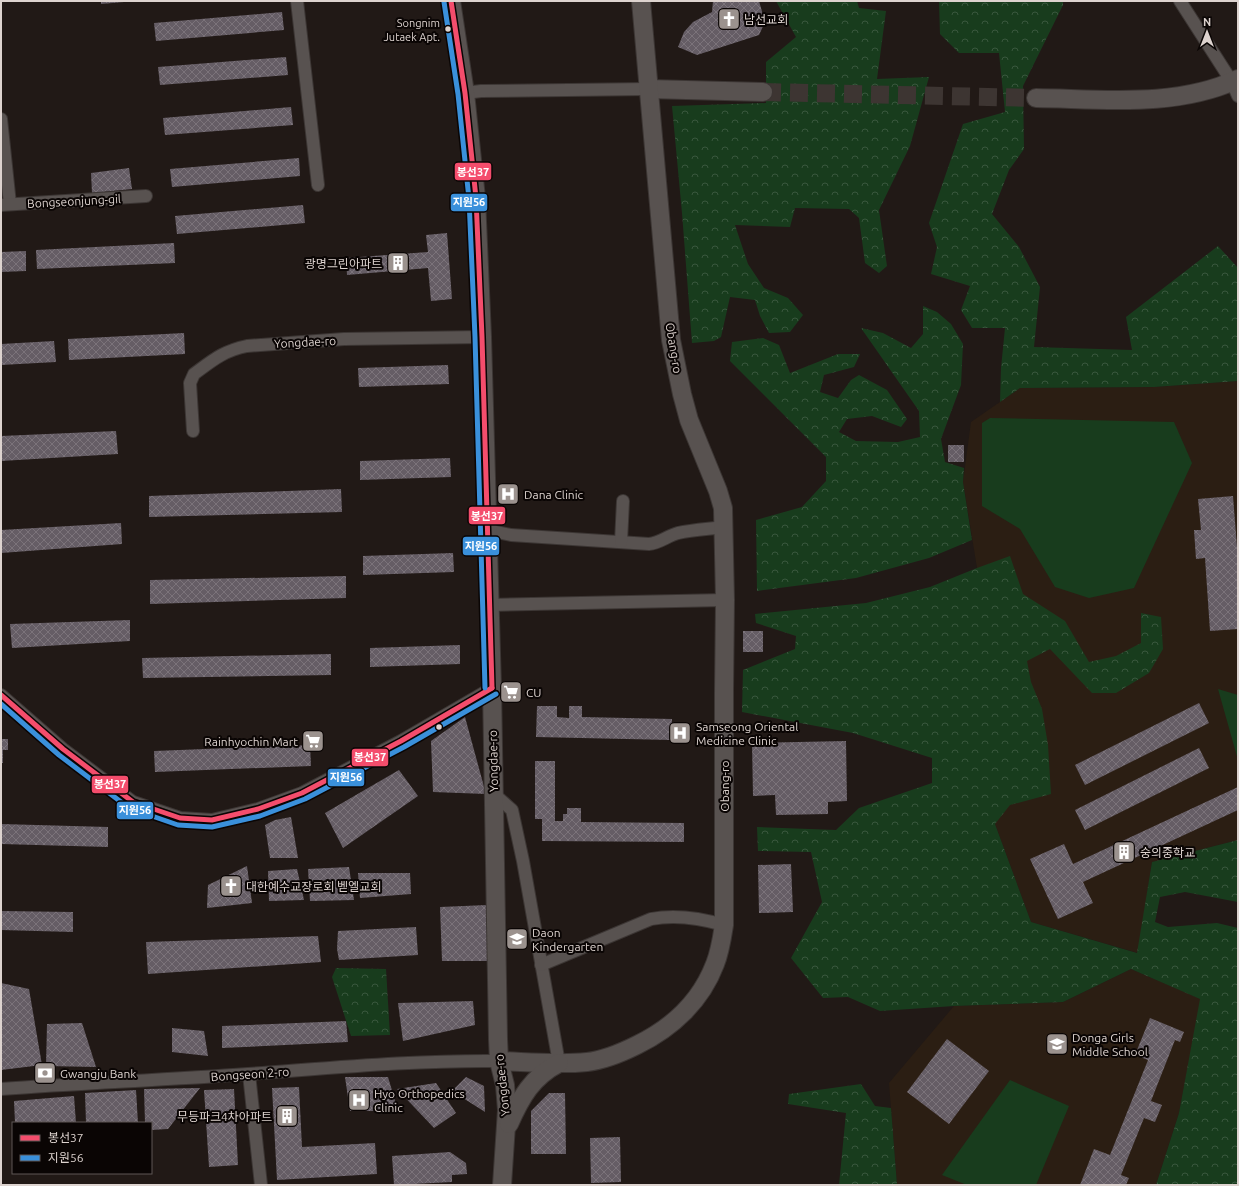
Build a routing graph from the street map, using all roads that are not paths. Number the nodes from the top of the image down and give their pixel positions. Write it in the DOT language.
graph roads {
  1 [pos="297,1"];
  2 [pos="451,1"];
  3 [pos="641,1"];
  4 [pos="1180,1"];
  5 [pos="1236,86"];
  6 [pos="648,89"];
  7 [pos="764,92"];
  8 [pos="465,93"];
  9 [pos="1036,98"];
  10 [pos="1,124"];
  11 [pos="318,185"];
  12 [pos="146,196"];
  13 [pos="6,204"];
  14 [pos="482,337"];
  15 [pos="193,431"];
  16 [pos="623,501"];
  17 [pos="724,527"];
  18 [pos="487,530"];
  19 [pos="621,542"];
  20 [pos="725,600"];
  21 [pos="490,605"];
  22 [pos="492,688"];
  23 [pos="1,695"];
  24 [pos="494,794"];
  25 [pos="724,925"];
  26 [pos="541,965"];
  27 [pos="499,1061"];
  28 [pos="559,1063"];
  29 [pos="249,1074"];
  30 [pos="1,1089"];
  31 [pos="505,1132"];
  32 [pos="261,1185"];
  33 [pos="502,1185"];
  1 -- 11 [label="street"];
  2 -- 8 [label="street, Yongdae-ro"];
  3 -- 6 [label="street, Obang-ro"];
  4 -- 5 [label="street"];
  5 -- 9 [label="street"];
  6 -- 7 [label="street"];
  6 -- 8 [label="street"];
  6 -- 17 [label="street, Obang-ro"];
  8 -- 14 [label="street, Yongdae-ro"];
  10 -- 13 [label="street"];
  12 -- 13 [label="street, Bongseonjung-gil"];
  14 -- 15 [label="street, Yongdae-ro"];
  14 -- 18 [label="street, Yongdae-ro"];
  16 -- 19 [label="street"];
  17 -- 19 [label="street"];
  17 -- 20 [label="street, Obang-ro"];
  18 -- 19 [label="street"];
  18 -- 21 [label="street, Yongdae-ro"];
  20 -- 21 [label="street"];
  20 -- 25 [label="street, Obang-ro"];
  21 -- 22 [label="street, Yongdae-ro"];
  22 -- 23 [label="street"];
  22 -- 24 [label="street, Yongdae-ro"];
  24 -- 26 [label="street"];
  24 -- 27 [label="street, Yongdae-ro"];
  25 -- 26 [label="street"];
  25 -- 28 [label="street, Obang-ro"];
  26 -- 28 [label="street"];
  27 -- 28 [label="street, Obang-ro"];
  27 -- 29 [label="street, Bongseon 2-ro"];
  27 -- 31 [label="street, Yongdae-ro"];
  28 -- 31 [label="street"];
  29 -- 30 [label="street, Bongseon 2-ro"];
  29 -- 32 [label="street"];
  31 -- 33 [label="street, Yongdae-ro"];
}
